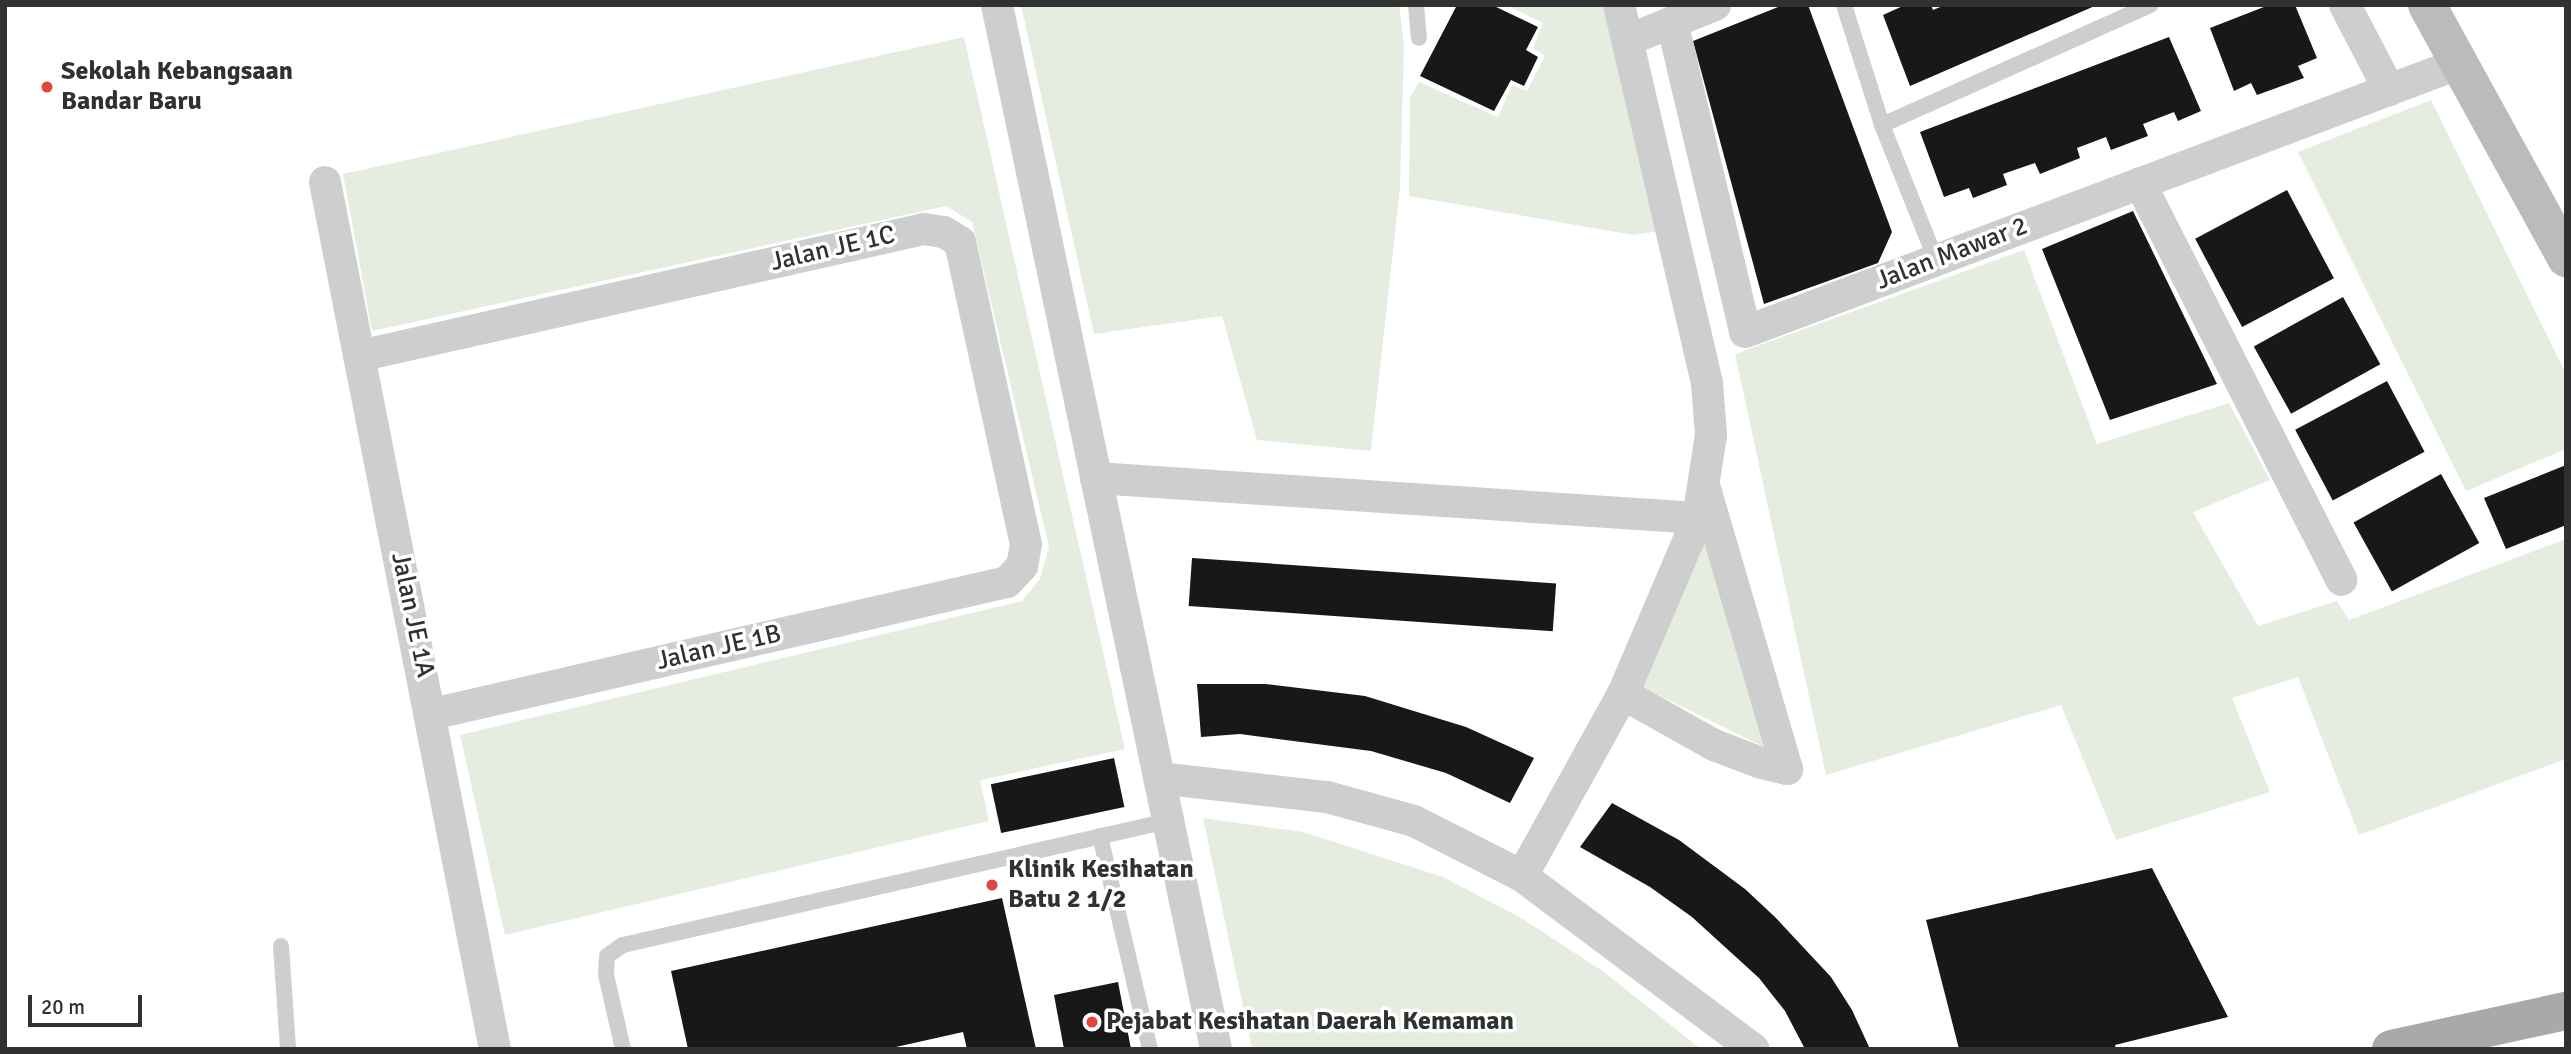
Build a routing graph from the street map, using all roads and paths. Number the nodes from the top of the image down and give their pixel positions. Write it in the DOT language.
graph roads {
  1 [pos="998,5"];
  2 [pos="1416,5"];
  3 [pos="1619,5"];
  4 [pos="1715,5"];
  5 [pos="1844,5"];
  6 [pos="2150,5"];
  7 [pos="2345,5"];
  8 [pos="2427,5"];
  9 [pos="1672,22"];
  10 [pos="1419,38"];
  11 [pos="1628,40"];
  12 [pos="2458,64"];
  13 [pos="2389,90"];
  14 [pos="1882,125"];
  15 [pos="325,182"];
  16 [pos="2140,183"];
  17 [pos="2566,258"];
  18 [pos="1936,260"];
  19 [pos="359,356"];
  20 [pos="1096,478"];
  21 [pos="1703,482"];
  22 [pos="1698,518"];
  23 [pos="2341,580"];
  24 [pos="1007,582"];
  25 [pos="1623,694"];
  26 [pos="432,713"];
  27 [pos="1159,778"];
  28 [pos="1168,821"];
  29 [pos="1100,836"];
  30 [pos="1522,876"];
  31 [pos="281,946"];
  32 [pos="2566,1011"];
  33 [pos="288,1049"];
  34 [pos="495,1049"];
  35 [pos="623,1049"];
  36 [pos="1150,1049"];
  37 [pos="1216,1049"];
  38 [pos="1753,1049"];
  39 [pos="2391,1049"];
  1 -- 20 [label="street"];
  2 -- 10 [label="lane"];
  3 -- 11 [label="street"];
  4 -- 9 [label="street"];
  5 -- 14 [label="lane"];
  6 -- 14 [label="lane"];
  7 -- 13 [label="street"];
  8 -- 12 [label="main road"];
  9 -- 11 [label="street"];
  9 -- 18 [label="street, Jalan Mawar 2"];
  11 -- 21 [label="street"];
  12 -- 13 [label="street, Jalan Mawar 2"];
  12 -- 17 [label="main road"];
  13 -- 16 [label="street, Jalan Mawar 2"];
  14 -- 18 [label="lane"];
  15 -- 19 [label="street, Jalan JE 1A"];
  16 -- 18 [label="street, Jalan Mawar 2"];
  16 -- 23 [label="street"];
  19 -- 24 [label="street, Jalan JE 1C"];
  19 -- 26 [label="street, Jalan JE 1A"];
  20 -- 22 [label="street"];
  20 -- 27 [label="street"];
  21 -- 22 [label="street"];
  21 -- 25 [label="street"];
  22 -- 25 [label="street"];
  24 -- 26 [label="street, Jalan JE 1B"];
  25 -- 30 [label="street"];
  26 -- 34 [label="street, Jalan JE 1A"];
  27 -- 28 [label="street"];
  27 -- 30 [label="street"];
  28 -- 29 [label="lane"];
  28 -- 37 [label="street"];
  29 -- 35 [label="lane"];
  29 -- 36 [label="lane"];
  30 -- 38 [label="street"];
  31 -- 33 [label="lane"];
  32 -- 39 [label="main road"];
}
